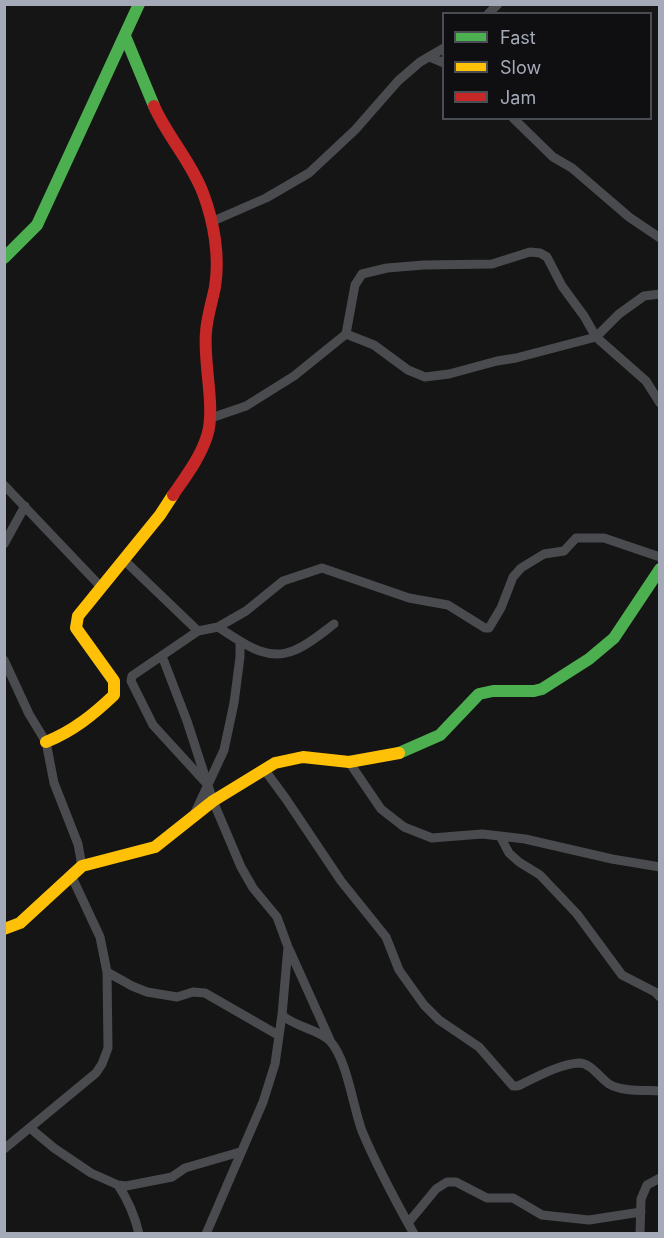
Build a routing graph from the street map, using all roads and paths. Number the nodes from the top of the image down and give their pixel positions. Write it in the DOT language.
graph roads {
  1 [pos="139,4"];
  2 [pos="125,36"];
  3 [pos="442,49"];
  4 [pos="430,57"];
  5 [pos="442,62"];
  6 [pos="515,120"];
  7 [pos="211,222"];
  8 [pos="660,238"];
  9 [pos="4,258"];
  10 [pos="660,294"];
  11 [pos="346,334"];
  12 [pos="596,338"];
  13 [pos="660,404"];
  14 [pos="211,418"];
  15 [pos="4,485"];
  16 [pos="25,506"];
  17 [pos="4,544"];
  18 [pos="660,557"];
  19 [pos="124,560"];
  20 [pos="660,569"];
  21 [pos="102,588"];
  22 [pos="334,624"];
  23 [pos="218,627"];
  24 [pos="198,631"];
  25 [pos="240,641"];
  26 [pos="162,656"];
  27 [pos="4,660"];
  28 [pos="46,742"];
  29 [pos="349,762"];
  30 [pos="264,769"];
  31 [pos="207,784"];
  32 [pos="213,801"];
  33 [pos="193,818"];
  34 [pos="500,836"];
  35 [pos="82,866"];
  36 [pos="660,867"];
  37 [pos="71,875"];
  38 [pos="4,929"];
  39 [pos="288,946"];
  40 [pos="107,972"];
  41 [pos="660,997"];
  42 [pos="282,1015"];
  43 [pos="278,1035"];
  44 [pos="330,1040"];
  45 [pos="660,1091"];
  46 [pos="30,1128"];
  47 [pos="4,1149"];
  48 [pos="240,1152"];
  49 [pos="660,1178"];
  50 [pos="118,1185"];
  51 [pos="641,1212"];
  52 [pos="408,1223"];
  53 [pos="139,1233"];
  54 [pos="206,1233"];
  55 [pos="414,1233"];
  56 [pos="640,1233"];
  1 -- 2 [label="street"];
  2 -- 7 [label="street"];
  2 -- 9 [label="street"];
  3 -- 4 [label="street"];
  4 -- 5 [label="street"];
  4 -- 7 [label="street"];
  6 -- 8 [label="street"];
  7 -- 14 [label="street"];
  10 -- 12 [label="street"];
  11 -- 12 [label="street"];
  11 -- 12 [label="street"];
  11 -- 14 [label="street"];
  12 -- 13 [label="street"];
  14 -- 19 [label="street"];
  15 -- 16 [label="street"];
  16 -- 17 [label="street"];
  16 -- 21 [label="street"];
  18 -- 23 [label="street"];
  19 -- 21 [label="street"];
  19 -- 24 [label="street"];
  20 -- 29 [label="street"];
  21 -- 28 [label="street"];
  22 -- 25 [label="street"];
  23 -- 24 [label="street"];
  23 -- 25 [label="street"];
  24 -- 26 [label="street"];
  25 -- 31 [label="street"];
  26 -- 31 [label="street"];
  26 -- 31 [label="street"];
  27 -- 28 [label="street"];
  28 -- 35 [label="street"];
  29 -- 30 [label="street"];
  29 -- 34 [label="street"];
  30 -- 32 [label="street"];
  30 -- 45 [label="street"];
  31 -- 32 [label="street"];
  31 -- 33 [label="street"];
  32 -- 33 [label="street"];
  32 -- 39 [label="street"];
  33 -- 35 [label="street"];
  34 -- 36 [label="street"];
  34 -- 41 [label="street"];
  35 -- 37 [label="street"];
  37 -- 38 [label="street"];
  37 -- 40 [label="street"];
  39 -- 42 [label="street"];
  39 -- 44 [label="street"];
  40 -- 43 [label="street"];
  40 -- 46 [label="street"];
  42 -- 43 [label="street"];
  42 -- 44 [label="street"];
  43 -- 48 [label="street"];
  44 -- 52 [label="street"];
  46 -- 47 [label="street"];
  46 -- 50 [label="street"];
  48 -- 50 [label="street"];
  48 -- 54 [label="street"];
  49 -- 51 [label="street"];
  50 -- 53 [label="street"];
  51 -- 52 [label="street"];
  51 -- 56 [label="street"];
  52 -- 55 [label="street"];
}
